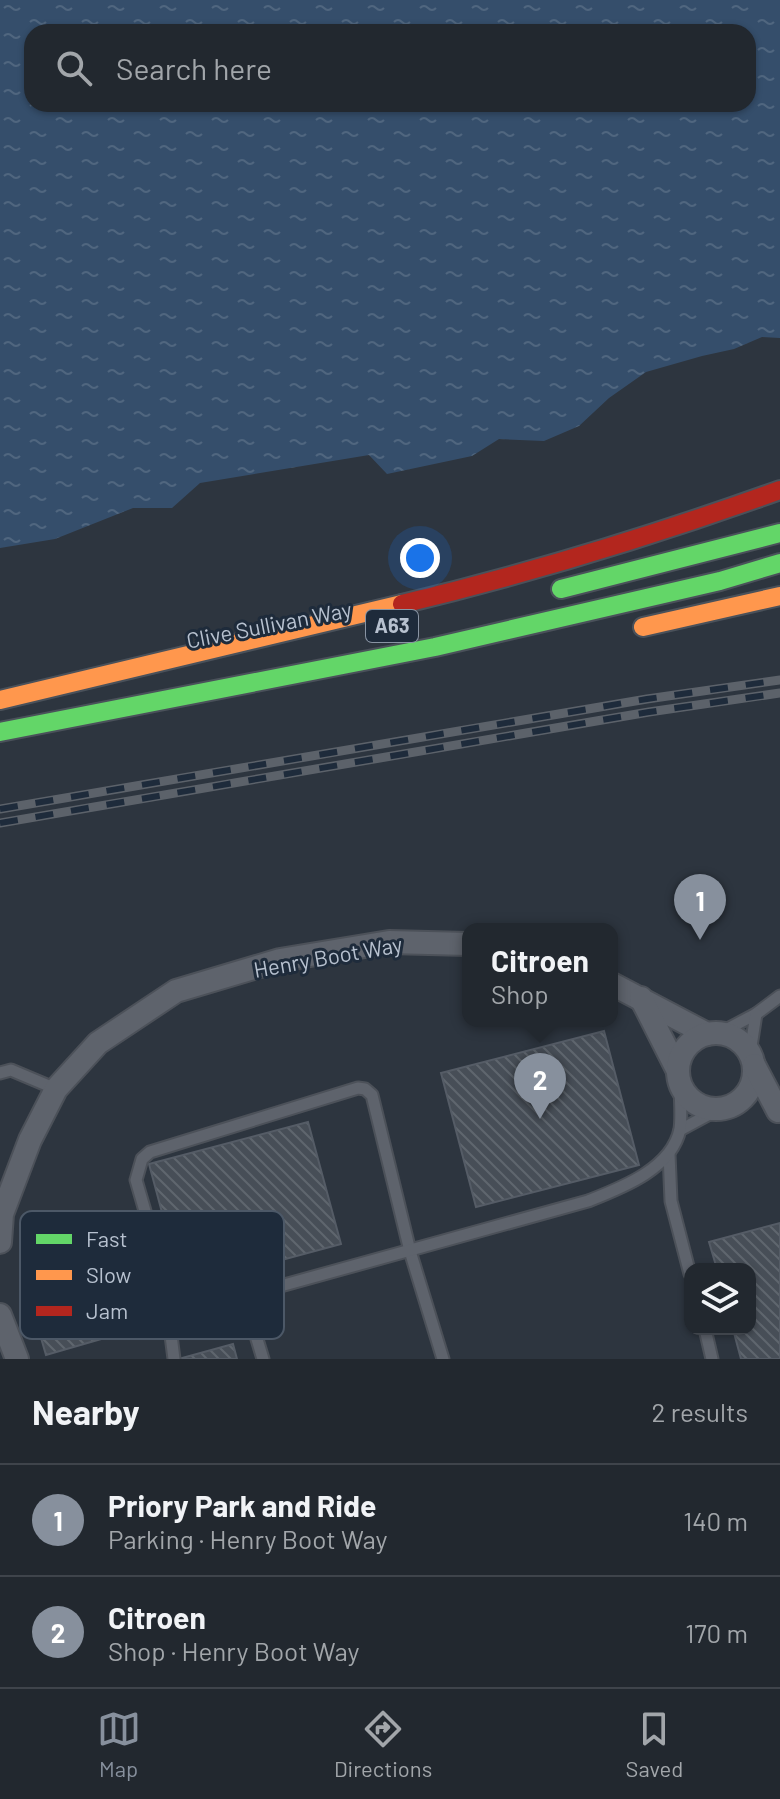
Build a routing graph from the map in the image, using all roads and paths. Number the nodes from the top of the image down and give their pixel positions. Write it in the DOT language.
graph roads {
  1 [pos="780,490"];
  2 [pos="780,533"];
  3 [pos="780,563"];
  4 [pos="551,592"];
  5 [pos="780,596"];
  6 [pos="382,628"];
  7 [pos="627,631"];
  8 [pos="267,698"];
  9 [pos="0,702"];
  10 [pos="0,732"];
  11 [pos="0,740"];
  12 [pos="462,944"];
  13 [pos="618,987"];
  14 [pos="780,996"];
  15 [pos="641,998"];
  16 [pos="756,1014"];
  17 [pos="713,1033"];
  18 [pos="752,1059"];
  19 [pos="0,1073"];
  20 [pos="679,1077"];
  21 [pos="56,1089"];
  22 [pos="725,1108"];
  23 [pos="779,1112"];
  24 [pos="680,1130"];
  25 [pos="669,1154"];
  26 [pos="145,1211"];
  27 [pos="1,1214"];
  28 [pos="0,1242"];
  29 [pos="410,1251"];
  30 [pos="687,1263"];
  31 [pos="284,1285"];
  32 [pos="0,1315"];
  33 [pos="706,1335"];
  34 [pos="171,1339"];
  35 [pos="257,1339"];
  36 [pos="17,1359"];
  37 [pos="174,1359"];
  38 [pos="263,1359"];
  39 [pos="443,1359"];
  40 [pos="712,1359"];
  1 -- 9 [label="highway"];
  2 -- 4 [label="highway"];
  3 -- 10 [label="highway, A63"];
  5 -- 7 [label="highway"];
  6 -- 9 [label="highway, Clive Sullivan Way / A63"];
  8 -- 11 [label="highway"];
  12 -- 21 [label="street, Henry Boot Way"];
  13 -- 15 [label="street"];
  14 -- 16 [label="lane"];
  15 -- 17 [label="street"];
  15 -- 20 [label="street"];
  16 -- 17 [label="lane"];
  16 -- 18 [label="lane"];
  17 -- 18 [label="street"];
  17 -- 20 [label="street"];
  18 -- 22 [label="street"];
  18 -- 23 [label="street"];
  19 -- 21 [label="lane"];
  20 -- 22 [label="street"];
  20 -- 24 [label="lane"];
  21 -- 27 [label="street, Henry Boot Way"];
  22 -- 23 [label="street"];
  22 -- 24 [label="lane"];
  24 -- 25 [label="lane"];
  25 -- 29 [label="lane"];
  25 -- 30 [label="lane"];
  26 -- 29 [label="lane"];
  27 -- 28 [label="street, Henry Boot Way"];
  29 -- 31 [label="lane"];
  29 -- 39 [label="lane"];
  32 -- 36 [label="street"];
  33 -- 40 [label="lane"];
  34 -- 37 [label="lane"];
  35 -- 38 [label="lane"];
}
